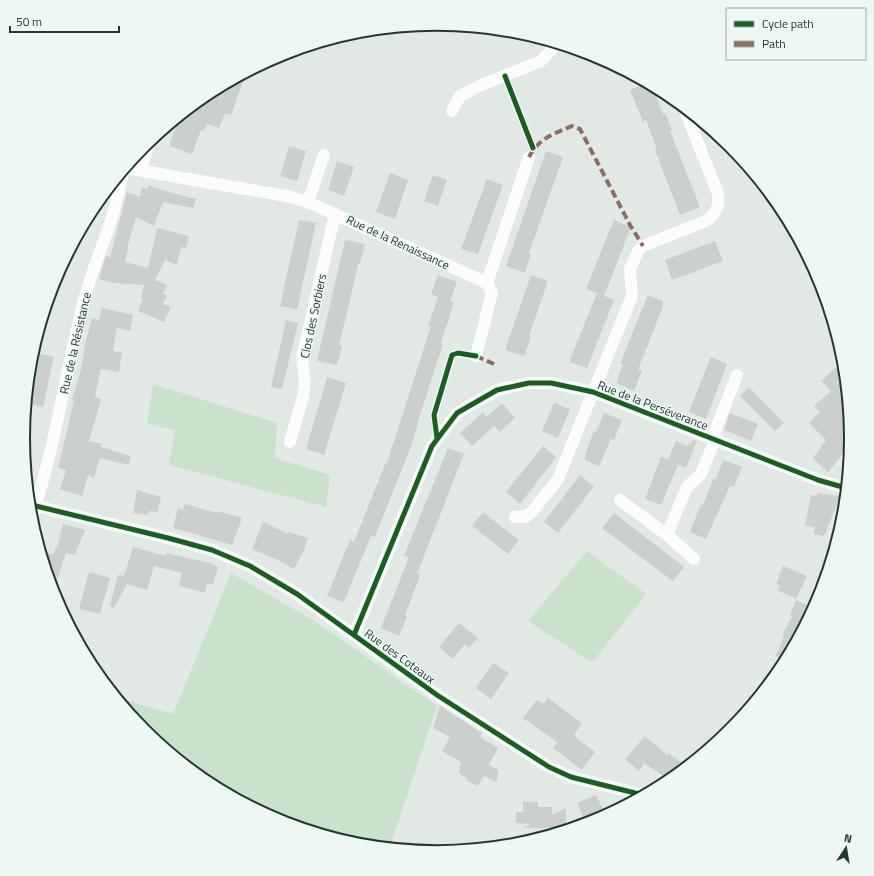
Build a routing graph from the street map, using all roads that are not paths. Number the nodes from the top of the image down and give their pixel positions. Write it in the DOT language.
graph roads {
  1 [pos="553,48"];
  2 [pos="452,111"];
  3 [pos="688,117"];
  4 [pos="146,153"];
  5 [pos="324,155"];
  6 [pos="529,157"];
  7 [pos="132,169"];
  8 [pos="141,170"];
  9 [pos="122,181"];
  10 [pos="308,202"];
  11 [pos="335,214"];
  12 [pos="487,283"];
  13 [pos="476,356"];
  14 [pos="737,375"];
  15 [pos="593,392"];
  16 [pos="714,439"];
  17 [pos="290,442"];
  18 [pos="841,487"];
  19 [pos="34,492"];
  20 [pos="620,500"];
  21 [pos="36,506"];
  22 [pos="515,517"];
  23 [pos="667,535"];
  24 [pos="694,559"];
  25 [pos="354,635"];
  26 [pos="635,793"];
  1 -- 2 [label="street"];
  3 -- 15 [label="street"];
  4 -- 8 [label="street"];
  5 -- 10 [label="street"];
  6 -- 12 [label="street"];
  7 -- 8 [label="street, Rue de la Renaissance"];
  8 -- 10 [label="street, Rue de la Renaissance"];
  9 -- 19 [label="street, Rue de la Résistance"];
  10 -- 11 [label="street, Rue de la Renaissance"];
  11 -- 12 [label="street, Rue de la Renaissance"];
  11 -- 17 [label="street, Clos des Sorbiers"];
  12 -- 13 [label="street"];
  14 -- 16 [label="street"];
  15 -- 16 [label="street, Rue de la Perséverance"];
  15 -- 22 [label="street"];
  15 -- 25 [label="street, Rue de la Perséverance"];
  16 -- 18 [label="street, Rue de la Perséverance"];
  16 -- 23 [label="street"];
  19 -- 21 [label="street, Rue de la Résistance"];
  20 -- 23 [label="street"];
  21 -- 25 [label="street, Rue des Coteaux"];
  23 -- 24 [label="street"];
  25 -- 26 [label="street, Rue des Coteaux"];
}
